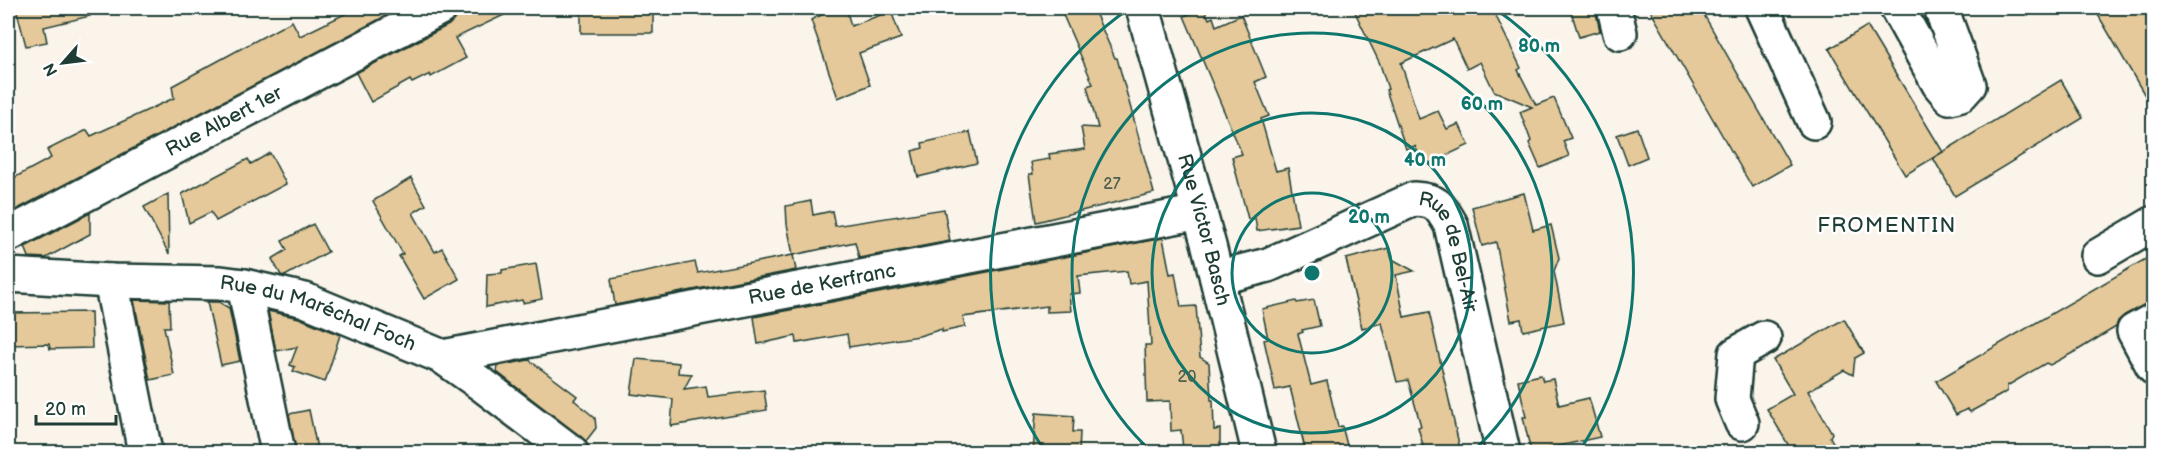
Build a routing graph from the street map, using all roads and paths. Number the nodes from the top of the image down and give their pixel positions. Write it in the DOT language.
graph roads {
  1 [pos="440,8"];
  2 [pos="1143,8"];
  3 [pos="1762,8"];
  4 [pos="1897,8"];
  5 [pos="1941,8"];
  6 [pos="1814,122"];
  7 [pos="1200,212"];
  8 [pos="2154,224"];
  9 [pos="8,235"];
  10 [pos="2098,256"];
  11 [pos="19,276"];
  12 [pos="1217,278"];
  13 [pos="111,281"];
  14 [pos="244,286"];
  15 [pos="2154,320"];
  16 [pos="1764,338"];
  17 [pos="443,357"];
  18 [pos="2154,368"];
  19 [pos="1742,423"];
  20 [pos="145,453"];
  21 [pos="278,453"];
  22 [pos="571,453"];
  23 [pos="1259,453"];
  24 [pos="1503,453"];
  1 -- 9 [label="street, Rue Albert 1er"];
  2 -- 7 [label="street, Rue Victor Basch"];
  3 -- 6 [label="street"];
  4 -- 5 [label="street"];
  7 -- 12 [label="street, Rue Victor Basch"];
  7 -- 17 [label="street, Rue de Kerfranc"];
  8 -- 10 [label="street"];
  11 -- 13 [label="street, Rue du Maréchal Foch"];
  12 -- 23 [label="street, Rue Victor Basch"];
  12 -- 24 [label="street, Rue de Bel-Air"];
  13 -- 14 [label="street, Rue du Maréchal Foch"];
  13 -- 20 [label="street"];
  14 -- 17 [label="street, Rue du Maréchal Foch"];
  14 -- 21 [label="street"];
  15 -- 18 [label="street"];
  16 -- 19 [label="street"];
  17 -- 22 [label="street, Rue du Maréchal Foch"];
}
